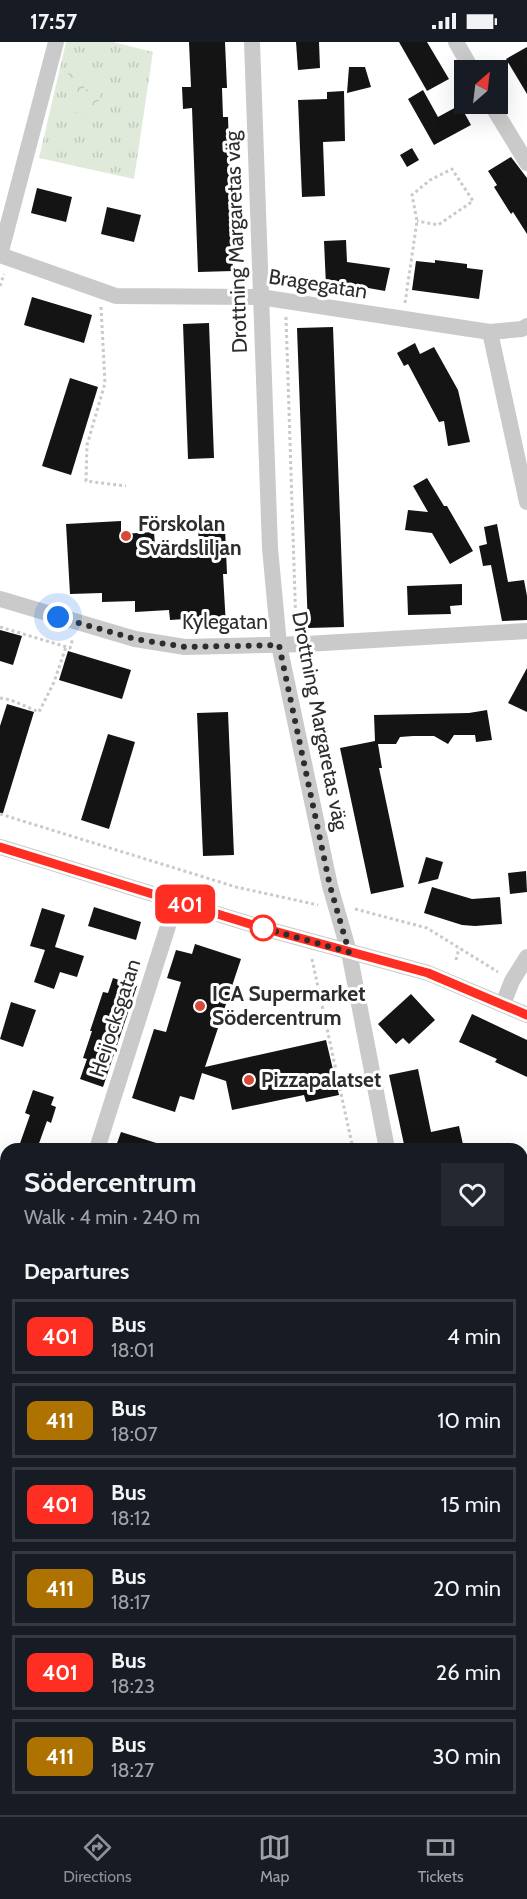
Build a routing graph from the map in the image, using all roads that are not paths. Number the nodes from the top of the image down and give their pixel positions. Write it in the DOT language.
graph roads {
  1 [pos="56,42"];
  2 [pos="252,42"];
  3 [pos="456,42"];
  4 [pos="466,60"];
  5 [pos="497,114"];
  6 [pos="527,163"];
  7 [pos="0,255"];
  8 [pos="260,297"];
  9 [pos="527,326"];
  10 [pos="490,332"];
  11 [pos="527,502"];
  12 [pos="0,600"];
  13 [pos="527,631"];
  14 [pos="279,645"];
  15 [pos="1,852"];
  16 [pos="176,901"];
  17 [pos="349,952"];
  18 [pos="527,957"];
  19 [pos="503,1004"];
  20 [pos="527,1015"];
  21 [pos="99,1143"];
  22 [pos="386,1143"];
  1 -- 7 [label="street"];
  2 -- 8 [label="street, Drottning Margaretas väg"];
  3 -- 4 [label="street"];
  5 -- 6 [label="street"];
  7 -- 8 [label="street, Bragegatan"];
  8 -- 10 [label="street, Bragegatan"];
  8 -- 14 [label="street, Drottning Margaretas väg"];
  9 -- 10 [label="street, Bragegatan"];
  10 -- 11 [label="street"];
  12 -- 14 [label="street, Kylegatan"];
  13 -- 14 [label="street, Kylegatan"];
  14 -- 17 [label="street, Drottning Margaretas väg"];
  15 -- 16 [label="street"];
  16 -- 17 [label="street"];
  16 -- 21 [label="street, Heijocksgatan"];
  17 -- 19 [label="street"];
  17 -- 22 [label="street, Drottning Margaretas väg"];
  18 -- 19 [label="street"];
  19 -- 20 [label="street"];
}
